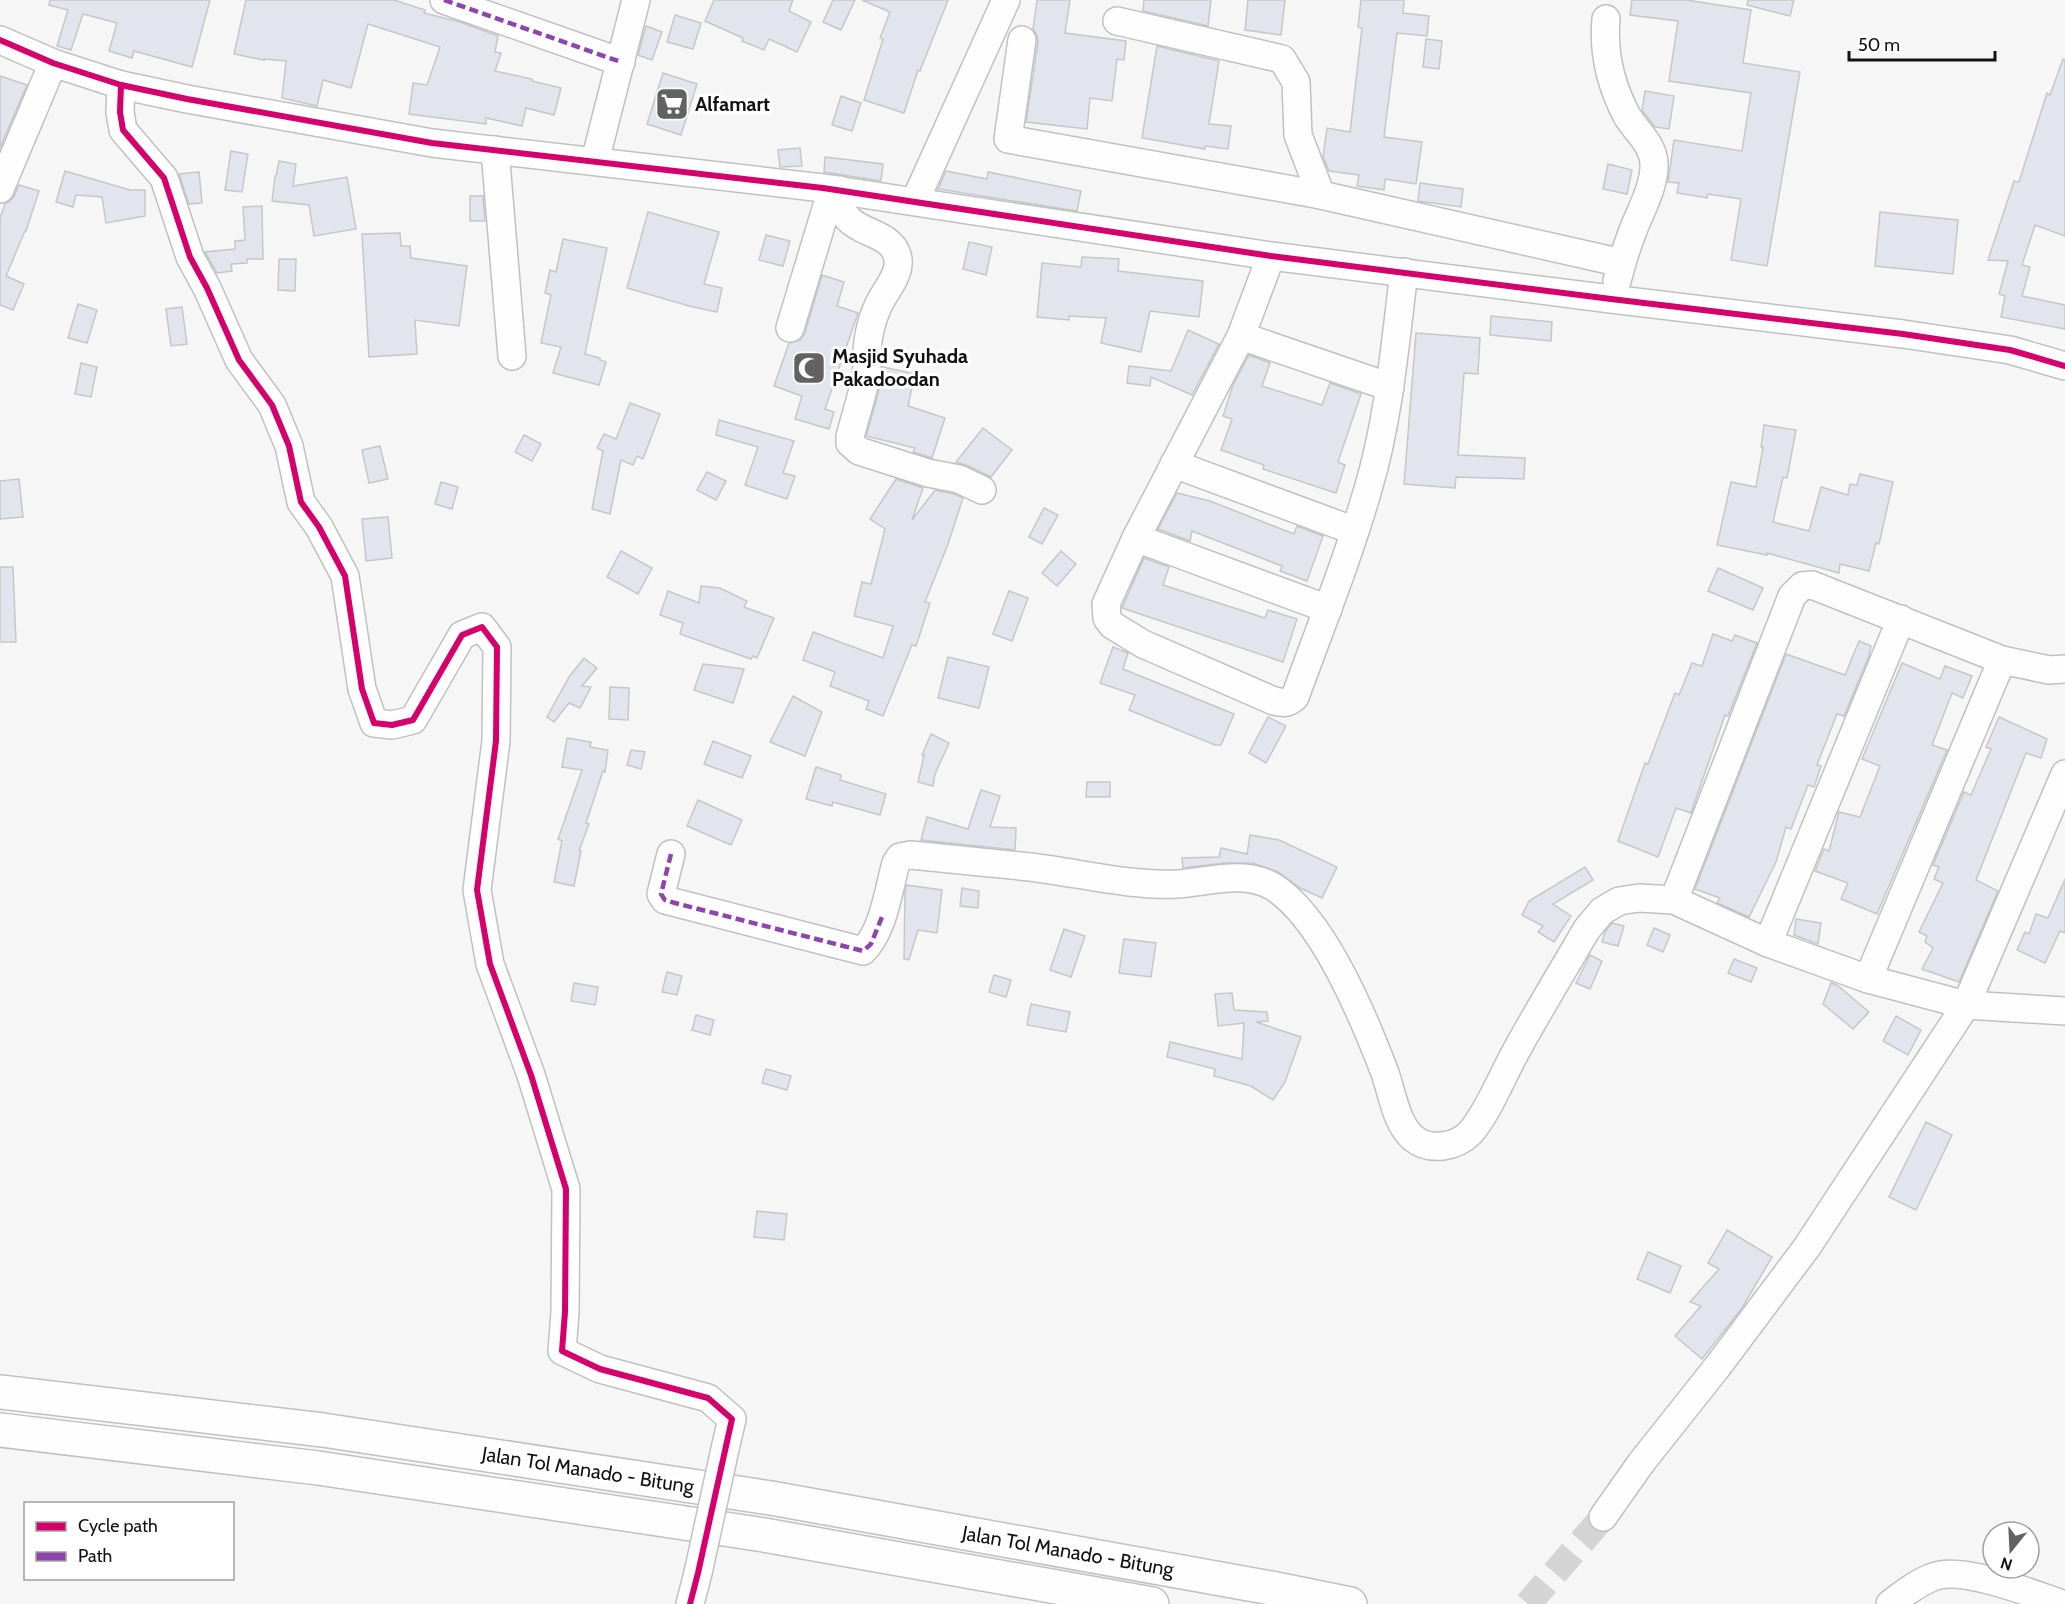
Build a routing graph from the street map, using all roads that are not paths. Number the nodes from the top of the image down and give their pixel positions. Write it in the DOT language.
graph roads {
  1 [pos="444,0"];
  2 [pos="636,0"];
  3 [pos="1006,0"];
  4 [pos="1606,19"];
  5 [pos="1117,21"];
  6 [pos="0,40"];
  7 [pos="1022,40"];
  8 [pos="621,62"];
  9 [pos="53,63"];
  10 [pos="121,85"];
  11 [pos="495,150"];
  12 [pos="595,160"];
  13 [pos="0,189"];
  14 [pos="836,189"];
  15 [pos="1321,195"];
  16 [pos="915,201"];
  17 [pos="1271,256"];
  18 [pos="1622,263"];
  19 [pos="1404,272"];
  20 [pos="1611,300"];
  21 [pos="790,328"];
  22 [pos="1241,336"];
  23 [pos="512,356"];
  24 [pos="2065,366"];
  25 [pos="1390,387"];
  26 [pos="1174,464"];
  27 [pos="982,490"];
  28 [pos="1355,531"];
  29 [pos="1136,538"];
  30 [pos="1328,609"];
  31 [pos="1900,619"];
  32 [pos="2002,660"];
  33 [pos="2065,669"];
  34 [pos="2065,774"];
  35 [pos="671,854"];
  36 [pos="1674,900"];
  37 [pos="1768,943"];
  38 [pos="1868,979"];
  39 [pos="1966,1005"];
  40 [pos="2065,1011"];
  41 [pos="0,1392"];
  42 [pos="0,1430"];
  43 [pos="1603,1516"];
  44 [pos="690,1604"];
  45 [pos="1152,1604"];
  46 [pos="1350,1604"];
  47 [pos="1890,1604"];
  48 [pos="2062,1604"];
  1 -- 8 [label="street"];
  2 -- 8 [label="street"];
  3 -- 16 [label="street"];
  4 -- 18 [label="street"];
  5 -- 15 [label="street"];
  6 -- 9 [label="street"];
  7 -- 15 [label="street"];
  8 -- 12 [label="street"];
  9 -- 10 [label="street"];
  9 -- 13 [label="street"];
  10 -- 11 [label="street"];
  10 -- 44 [label="street, bridge"];
  11 -- 12 [label="street"];
  11 -- 23 [label="street"];
  12 -- 14 [label="street"];
  14 -- 16 [label="street"];
  14 -- 21 [label="street"];
  14 -- 27 [label="street"];
  15 -- 18 [label="street"];
  16 -- 17 [label="street"];
  17 -- 19 [label="street"];
  17 -- 22 [label="street"];
  18 -- 20 [label="street"];
  19 -- 20 [label="street"];
  19 -- 25 [label="street"];
  20 -- 24 [label="street"];
  22 -- 25 [label="street"];
  22 -- 26 [label="street"];
  25 -- 28 [label="street"];
  26 -- 28 [label="street"];
  26 -- 29 [label="street"];
  28 -- 30 [label="street"];
  29 -- 30 [label="street"];
  29 -- 30 [label="street"];
  31 -- 32 [label="street"];
  31 -- 36 [label="street"];
  31 -- 37 [label="street"];
  32 -- 33 [label="street"];
  32 -- 38 [label="street"];
  34 -- 39 [label="street"];
  35 -- 36 [label="street"];
  36 -- 37 [label="street"];
  37 -- 38 [label="street"];
  38 -- 39 [label="street"];
  39 -- 40 [label="street"];
  39 -- 43 [label="street"];
  41 -- 46 [label="highway, Jalan Tol Manado - Bitung"];
  42 -- 45 [label="highway, Jalan Tol Manado - Bitung"];
  47 -- 48 [label="street"];
}
